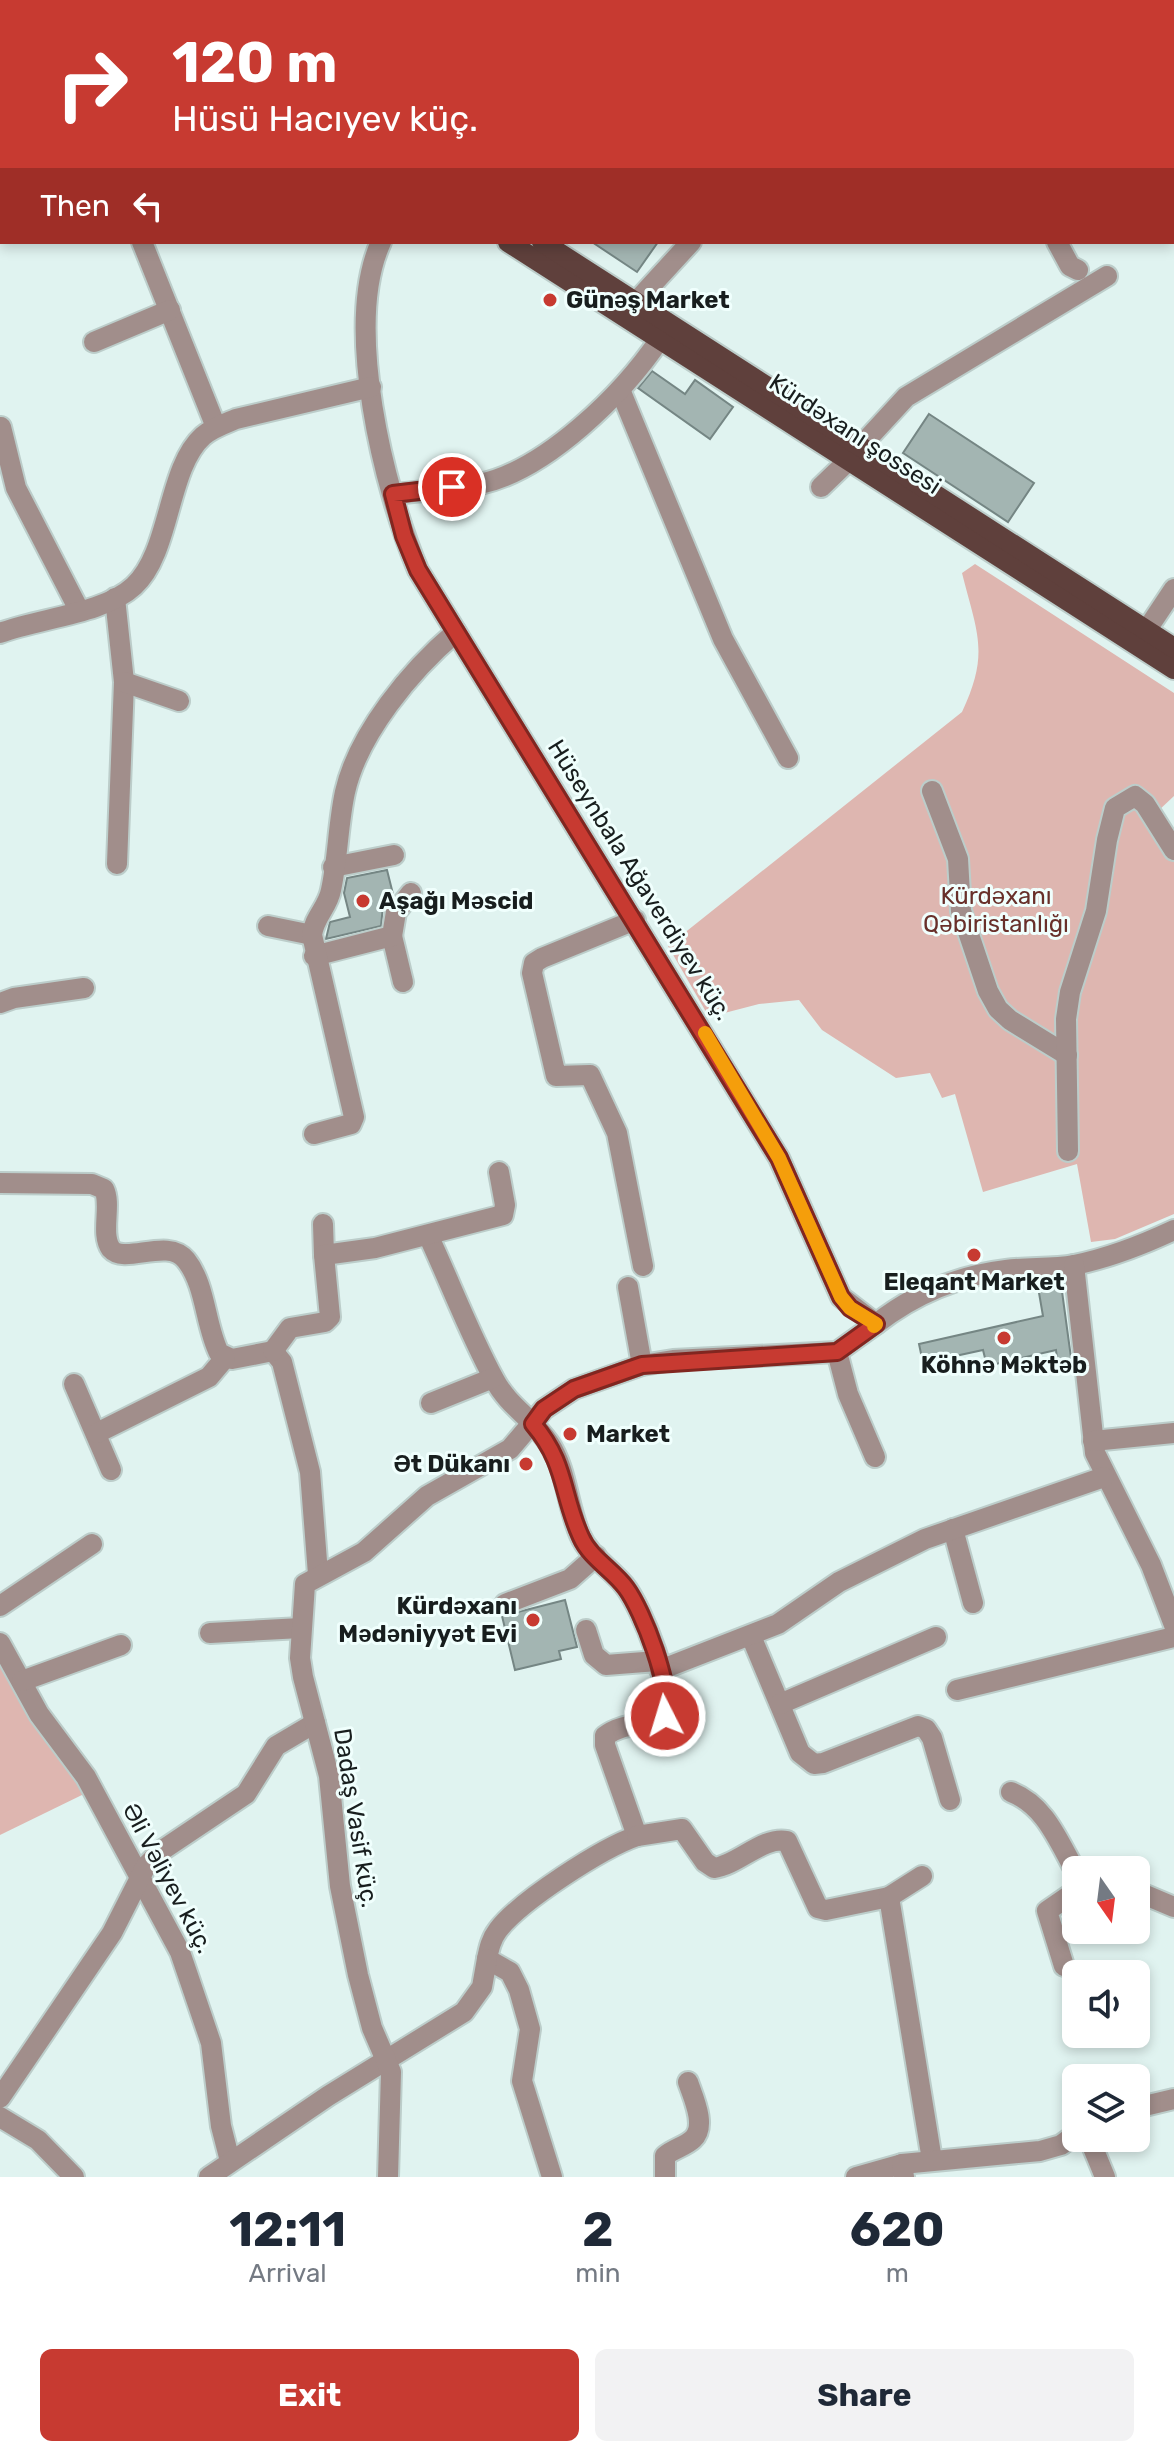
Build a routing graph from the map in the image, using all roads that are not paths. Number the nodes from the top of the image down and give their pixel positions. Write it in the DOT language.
graph roads {
  1 [pos="143,244"];
  2 [pos="380,244"];
  3 [pos="511,244"];
  4 [pos="545,244"];
  5 [pos="689,244"];
  6 [pos="1058,244"];
  7 [pos="1078,270"];
  8 [pos="1107,276"];
  9 [pos="636,302"];
  10 [pos="170,310"];
  11 [pos="660,339"];
  12 [pos="94,342"];
  13 [pos="371,387"];
  14 [pos="621,392"];
  15 [pos="1,427"];
  16 [pos="216,427"];
  17 [pos="854,454"];
  18 [pos="821,487"];
  19 [pos="393,494"];
  20 [pos="1174,589"];
  21 [pos="115,598"];
  22 [pos="79,610"];
  23 [pos="456,632"];
  24 [pos="0,633"];
  25 [pos="1141,639"];
  26 [pos="1174,648"];
  27 [pos="1174,669"];
  28 [pos="124,682"];
  29 [pos="179,701"];
  30 [pos="788,758"];
  31 [pos="932,791"];
  32 [pos="1174,850"];
  33 [pos="394,855"];
  34 [pos="117,864"];
  35 [pos="333,867"];
  36 [pos="411,893"];
  37 [pos="635,920"];
  38 [pos="268,926"];
  39 [pos="312,935"];
  40 [pos="392,936"];
  41 [pos="314,956"];
  42 [pos="403,982"];
  43 [pos="84,988"];
  44 [pos="0,1003"];
  45 [pos="1067,1055"];
  46 [pos="314,1134"];
  47 [pos="1068,1151"];
  48 [pos="499,1172"];
  49 [pos="0,1183"];
  50 [pos="323,1224"];
  51 [pos="1174,1230"];
  52 [pos="428,1235"];
  53 [pos="324,1255"];
  54 [pos="1074,1265"];
  55 [pos="643,1266"];
  56 [pos="628,1287"];
  57 [pos="876,1324"];
  58 [pos="273,1351"];
  59 [pos="837,1352"];
  60 [pos="225,1358"];
  61 [pos="642,1365"];
  62 [pos="493,1378"];
  63 [pos="74,1384"];
  64 [pos="431,1403"];
  65 [pos="533,1424"];
  66 [pos="97,1433"];
  67 [pos="1174,1433"];
  68 [pos="1093,1441"];
  69 [pos="875,1457"];
  70 [pos="111,1470"];
  71 [pos="1104,1477"];
  72 [pos="953,1529"];
  73 [pos="92,1544"];
  74 [pos="596,1556"];
  75 [pos="318,1574"];
  76 [pos="973,1603"];
  77 [pos="505,1604"];
  78 [pos="0,1606"];
  79 [pos="1174,1626"];
  80 [pos="301,1628"];
  81 [pos="586,1630"];
  82 [pos="210,1633"];
  83 [pos="751,1636"];
  84 [pos="936,1637"];
  85 [pos="0,1643"];
  86 [pos="121,1645"];
  87 [pos="658,1666"];
  88 [pos="22,1681"];
  89 [pos="957,1690"];
  90 [pos="780,1704"];
  91 [pos="315,1723"];
  92 [pos="1011,1792"];
  93 [pos="950,1800"];
  94 [pos="637,1836"];
  95 [pos="1067,1856"];
  96 [pos="922,1876"];
  97 [pos="139,1880"];
  98 [pos="889,1897"];
  99 [pos="1150,1897"];
  100 [pos="1062,1901"];
  101 [pos="1174,1907"];
  102 [pos="487,1959"];
  103 [pos="1062,1960"];
  104 [pos="388,2061"];
  105 [pos="688,2082"];
  106 [pos="0,2098"];
  107 [pos="1174,2099"];
  108 [pos="1150,2105"];
  109 [pos="0,2117"];
  110 [pos="1062,2144"];
  111 [pos="1095,2152"];
  112 [pos="932,2160"];
  113 [pos="230,2161"];
  114 [pos="903,2171"];
  115 [pos="74,2177"];
  116 [pos="209,2177"];
  117 [pos="388,2177"];
  118 [pos="552,2177"];
  119 [pos="665,2177"];
  120 [pos="856,2177"];
  121 [pos="1105,2177"];
  1 -- 10 [label="street"];
  2 -- 13 [label="street, Hüseynbala Ağaverdiyev küç."];
  3 -- 11 [label="main road, Kürdəxanı şossesi"];
  4 -- 9 [label="main road, Kürdəxanı şossesi"];
  5 -- 9 [label="street"];
  6 -- 7 [label="street"];
  8 -- 17 [label="street"];
  9 -- 17 [label="main road, Kürdəxanı şossesi"];
  10 -- 12 [label="street"];
  10 -- 16 [label="street"];
  11 -- 14 [label="street"];
  11 -- 17 [label="main road, Kürdəxanı şossesi"];
  13 -- 16 [label="street"];
  13 -- 19 [label="street, Hüseynbala Ağaverdiyev küç."];
  14 -- 19 [label="street"];
  14 -- 30 [label="street"];
  15 -- 22 [label="street"];
  16 -- 21 [label="street"];
  17 -- 18 [label="street"];
  17 -- 25 [label="main road, Kürdəxanı şossesi"];
  19 -- 23 [label="street, Hüseynbala Ağaverdiyev küç."];
  20 -- 25 [label="street"];
  21 -- 22 [label="street"];
  21 -- 28 [label="street"];
  22 -- 24 [label="street"];
  23 -- 35 [label="street"];
  23 -- 37 [label="street, Hüseynbala Ağaverdiyev küç."];
  25 -- 26 [label="main road, Kürdəxanı şossesi"];
  25 -- 27 [label="main road, Kürdəxanı şossesi"];
  28 -- 29 [label="street"];
  28 -- 34 [label="street"];
  31 -- 45 [label="street"];
  32 -- 45 [label="street"];
  33 -- 35 [label="street"];
  35 -- 39 [label="street"];
  36 -- 40 [label="street"];
  37 -- 55 [label="street"];
  37 -- 57 [label="street, Hüseynbala Ağaverdiyev küç."];
  38 -- 39 [label="street"];
  39 -- 41 [label="street"];
  40 -- 41 [label="street"];
  40 -- 42 [label="street"];
  41 -- 46 [label="street"];
  43 -- 44 [label="street"];
  45 -- 47 [label="street"];
  48 -- 52 [label="street"];
  49 -- 60 [label="street"];
  50 -- 53 [label="street"];
  51 -- 54 [label="street"];
  52 -- 53 [label="street"];
  52 -- 62 [label="street"];
  53 -- 58 [label="street"];
  54 -- 57 [label="street"];
  54 -- 68 [label="street"];
  56 -- 61 [label="street"];
  57 -- 59 [label="street"];
  58 -- 60 [label="street"];
  58 -- 75 [label="street, Dadaş Vasif küç."];
  59 -- 61 [label="street"];
  59 -- 69 [label="street"];
  60 -- 66 [label="street"];
  61 -- 65 [label="street"];
  62 -- 64 [label="street"];
  62 -- 65 [label="street"];
  63 -- 66 [label="street"];
  65 -- 74 [label="street"];
  65 -- 75 [label="street"];
  66 -- 70 [label="street"];
  67 -- 68 [label="street"];
  68 -- 71 [label="street"];
  71 -- 72 [label="street"];
  71 -- 79 [label="street"];
  72 -- 76 [label="street"];
  72 -- 83 [label="street"];
  73 -- 78 [label="street"];
  74 -- 77 [label="street"];
  74 -- 87 [label="street"];
  75 -- 80 [label="street, Dadaş Vasif küç."];
  79 -- 89 [label="street"];
  80 -- 82 [label="street"];
  80 -- 91 [label="street, Dadaş Vasif küç."];
  81 -- 87 [label="street"];
  83 -- 87 [label="street"];
  83 -- 90 [label="street"];
  84 -- 90 [label="street"];
  85 -- 88 [label="street, Əli Vəliyev küç."];
  86 -- 88 [label="street"];
  87 -- 94 [label="street"];
  88 -- 97 [label="street, Əli Vəliyev küç."];
  90 -- 93 [label="street"];
  91 -- 97 [label="street"];
  91 -- 104 [label="street, Dadaş Vasif küç."];
  92 -- 95 [label="street"];
  94 -- 98 [label="street"];
  94 -- 102 [label="street"];
  96 -- 98 [label="street"];
  97 -- 106 [label="street"];
  97 -- 113 [label="street, Əli Vəliyev küç."];
  98 -- 112 [label="street"];
  99 -- 101 [label="street"];
  100 -- 103 [label="street"];
  102 -- 104 [label="street"];
  102 -- 118 [label="street"];
  104 -- 113 [label="street"];
  104 -- 117 [label="street, Dadaş Vasif küç."];
  105 -- 119 [label="street"];
  107 -- 108 [label="street"];
  109 -- 115 [label="street"];
  110 -- 112 [label="street"];
  111 -- 121 [label="street"];
  112 -- 114 [label="street"];
  113 -- 116 [label="street"];
  114 -- 120 [label="street"];
}
